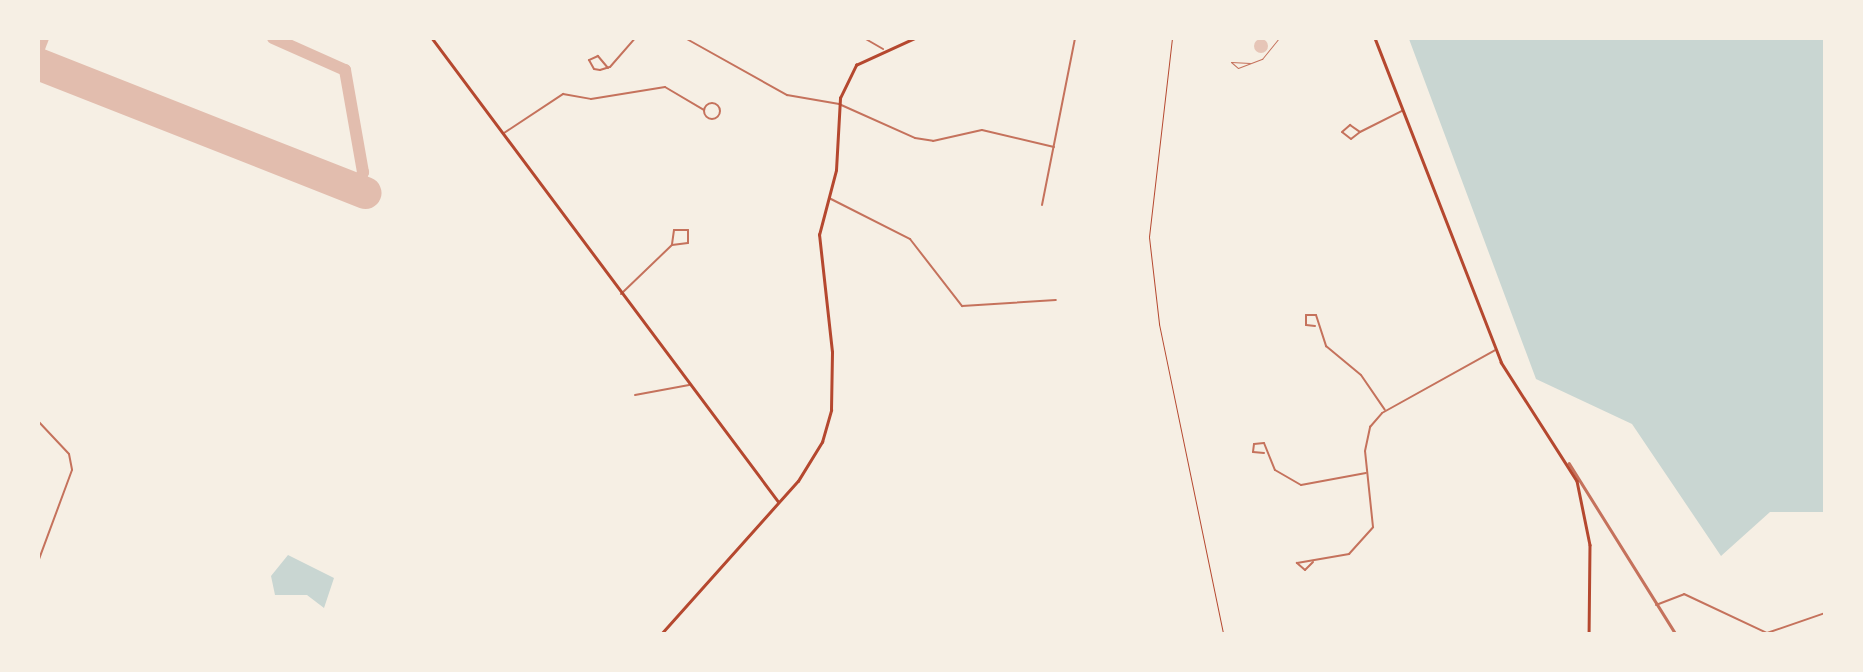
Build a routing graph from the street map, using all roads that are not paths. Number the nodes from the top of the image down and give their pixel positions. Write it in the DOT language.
graph roads {
  1 [pos="432,38"];
  2 [pos="635,38"];
  3 [pos="685,38"];
  4 [pos="864,38"];
  5 [pos="915,38"];
  6 [pos="1075,38"];
  7 [pos="1279,38"];
  8 [pos="1375,38"];
  9 [pos="883,49"];
  10 [pos="1250,63"];
  11 [pos="608,68"];
  12 [pos="839,104"];
  13 [pos="704,110"];
  14 [pos="1403,111"];
  15 [pos="1360,132"];
  16 [pos="503,134"];
  17 [pos="1054,147"];
  18 [pos="828,197"];
  19 [pos="1042,205"];
  20 [pos="672,246"];
  21 [pos="621,294"];
  22 [pos="1056,300"];
  23 [pos="1315,326"];
  24 [pos="1496,350"];
  25 [pos="689,385"];
  26 [pos="635,395"];
  27 [pos="1385,411"];
  28 [pos="38,421"];
  29 [pos="1264,453"];
  30 [pos="1569,463"];
  31 [pos="1367,473"];
  32 [pos="778,501"];
  33 [pos="38,562"];
  34 [pos="1313,562"];
  35 [pos="1656,605"];
  36 [pos="1825,613"];
  37 [pos="661,634"];
  38 [pos="1589,634"];
  39 [pos="1676,634"];
  1 -- 16 [label="main road"];
  2 -- 11 [label="street"];
  3 -- 12 [label="street"];
  4 -- 9 [label="street"];
  5 -- 9 [label="main road"];
  6 -- 17 [label="street"];
  7 -- 10 [label="lane"];
  8 -- 14 [label="main road"];
  9 -- 12 [label="main road"];
  10 -- 10 [label="lane"];
  11 -- 11 [label="street"];
  12 -- 17 [label="street"];
  12 -- 18 [label="main road"];
  13 -- 13 [label="street"];
  13 -- 16 [label="street"];
  14 -- 15 [label="street"];
  14 -- 24 [label="main road"];
  15 -- 15 [label="street"];
  16 -- 21 [label="main road"];
  17 -- 19 [label="street"];
  18 -- 22 [label="street"];
  18 -- 32 [label="main road"];
  20 -- 20 [label="street"];
  20 -- 21 [label="street"];
  21 -- 25 [label="main road"];
  23 -- 23 [label="street"];
  23 -- 27 [label="street"];
  24 -- 27 [label="street"];
  24 -- 30 [label="main road"];
  25 -- 26 [label="street"];
  25 -- 32 [label="main road"];
  27 -- 31 [label="street"];
  28 -- 33 [label="street"];
  29 -- 31 [label="street"];
  30 -- 35 [label="street"];
  30 -- 38 [label="main road"];
  31 -- 34 [label="street"];
  32 -- 37 [label="main road"];
  34 -- 34 [label="street"];
  35 -- 36 [label="street"];
  35 -- 39 [label="street"];
}
